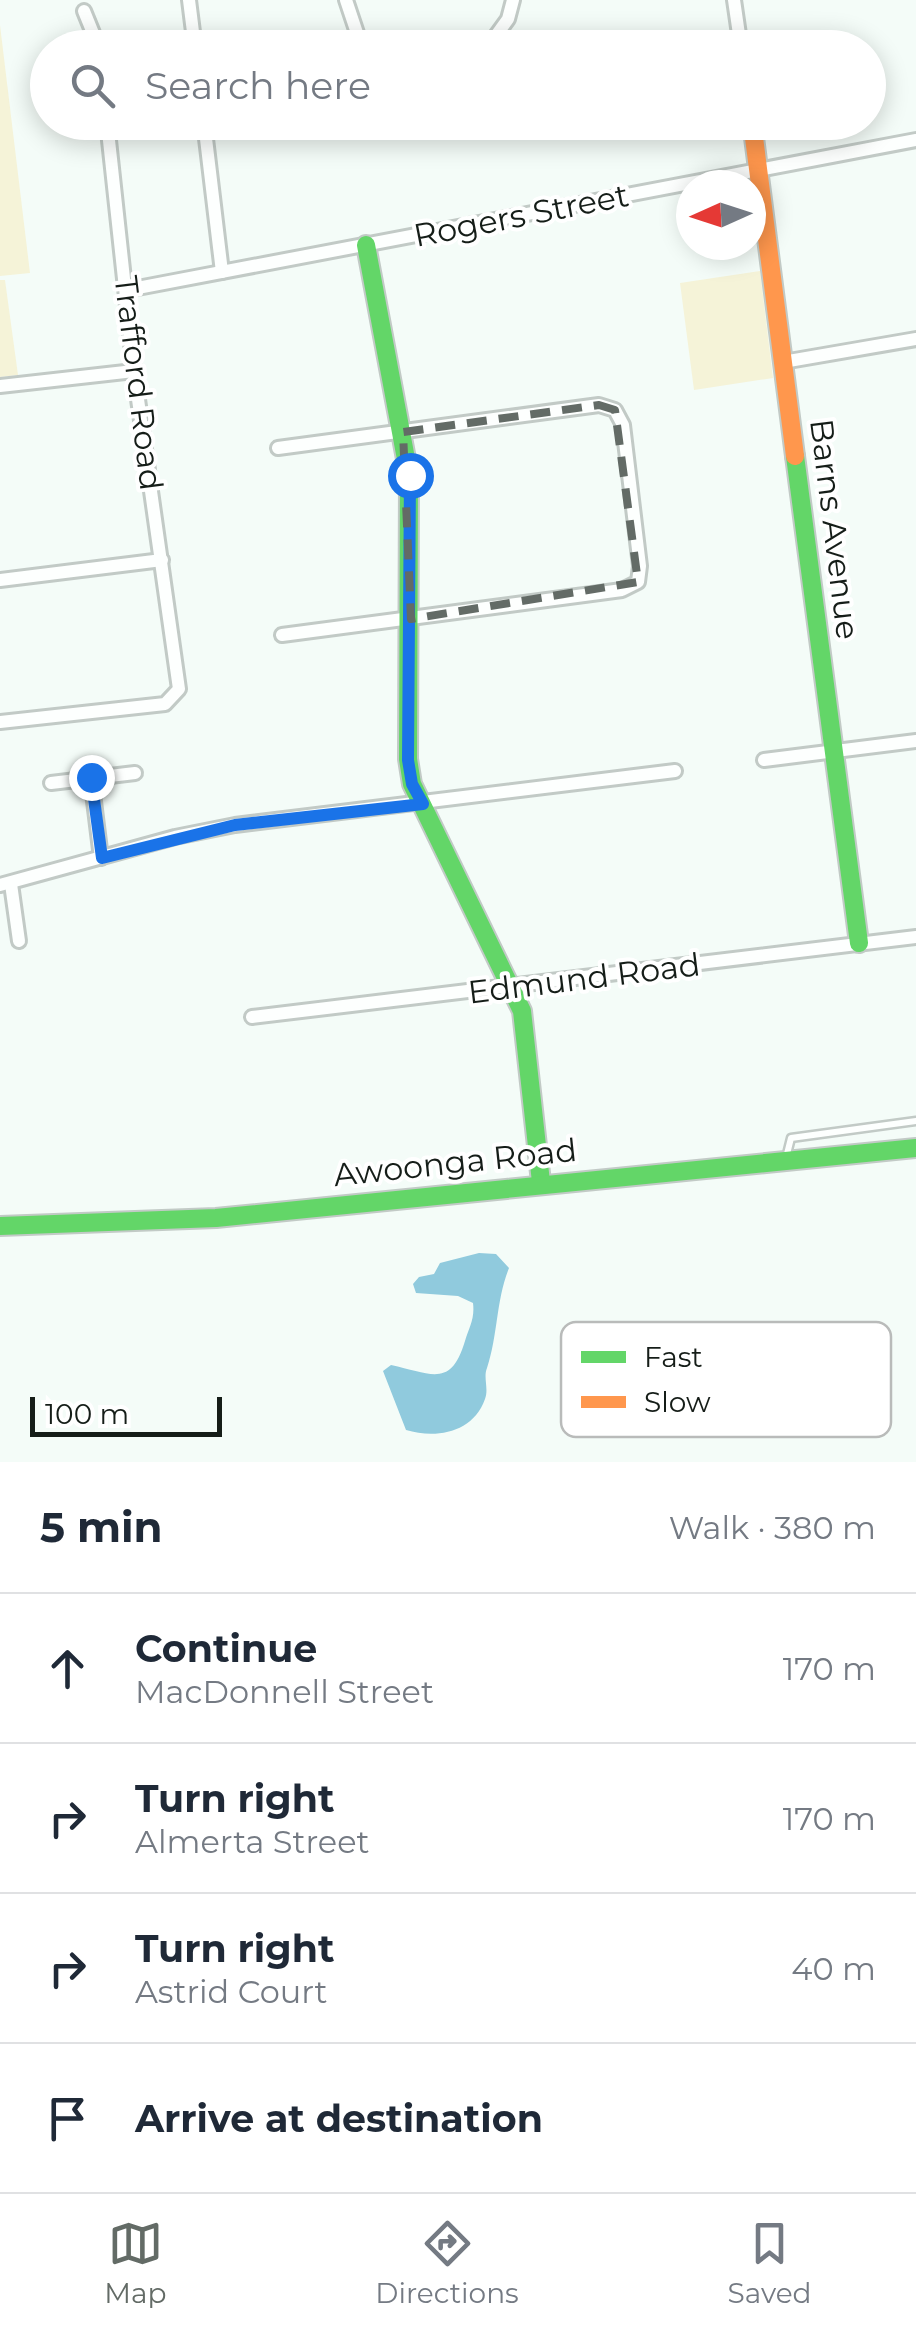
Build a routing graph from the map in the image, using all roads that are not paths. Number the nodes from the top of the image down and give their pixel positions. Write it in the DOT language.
graph roads {
  1 [pos="189,0"];
  2 [pos="346,0"];
  3 [pos="514,0"];
  4 [pos="734,0"];
  5 [pos="84,12"];
  6 [pos="91,30"];
  7 [pos="193,30"];
  8 [pos="356,30"];
  9 [pos="500,30"];
  10 [pos="738,30"];
  11 [pos="109,140"];
  12 [pos="206,140"];
  13 [pos="754,140"];
  14 [pos="916,140"];
  15 [pos="758,170"];
  16 [pos="676,186"];
  17 [pos="766,231"];
  18 [pos="366,245"];
  19 [pos="222,272"];
  20 [pos="127,290"];
  21 [pos="916,339"];
  22 [pos="783,362"];
  23 [pos="134,371"];
  24 [pos="0,386"];
  25 [pos="403,432"];
  26 [pos="278,448"];
  27 [pos="162,560"];
  28 [pos="0,580"];
  29 [pos="411,619"];
  30 [pos="282,636"];
  31 [pos="0,722"];
  32 [pos="916,742"];
  33 [pos="834,751"];
  34 [pos="764,760"];
  35 [pos="675,771"];
  36 [pos="134,772"];
  37 [pos="91,777"];
  38 [pos="51,783"];
  39 [pos="423,804"];
  40 [pos="102,858"];
  41 [pos="5,884"];
  42 [pos="916,937"];
  43 [pos="19,940"];
  44 [pos="859,943"];
  45 [pos="513,987"];
  46 [pos="252,1016"];
  47 [pos="916,1121"];
  48 [pos="916,1148"];
  49 [pos="786,1160"];
  50 [pos="541,1182"];
  51 [pos="0,1226"];
  1 -- 7 [label="street"];
  2 -- 8 [label="street"];
  3 -- 9 [label="street"];
  4 -- 10 [label="street"];
  5 -- 6 [label="street"];
  11 -- 20 [label="street, Trafford Road"];
  12 -- 19 [label="street"];
  13 -- 15 [label="street, Barns Avenue"];
  14 -- 15 [label="street, Rogers Street"];
  16 -- 18 [label="street, Rogers Street"];
  17 -- 22 [label="street, Barns Avenue"];
  18 -- 19 [label="street, Rogers Street"];
  18 -- 25 [label="street"];
  19 -- 20 [label="street, Rogers Street"];
  20 -- 23 [label="street, Trafford Road"];
  21 -- 22 [label="street"];
  22 -- 33 [label="street, Barns Avenue"];
  23 -- 24 [label="street"];
  23 -- 27 [label="street, Trafford Road"];
  25 -- 26 [label="street"];
  25 -- 29 [label="street"];
  25 -- 29 [label="street"];
  27 -- 28 [label="street"];
  27 -- 31 [label="street, Trafford Road"];
  29 -- 30 [label="street"];
  29 -- 39 [label="street"];
  32 -- 33 [label="street"];
  33 -- 34 [label="street"];
  33 -- 44 [label="street, Barns Avenue"];
  35 -- 39 [label="street"];
  36 -- 37 [label="street"];
  37 -- 38 [label="street"];
  37 -- 40 [label="street"];
  39 -- 40 [label="street"];
  39 -- 45 [label="street"];
  40 -- 41 [label="street"];
  41 -- 43 [label="street"];
  42 -- 44 [label="street, Edmund Road"];
  44 -- 45 [label="street, Edmund Road"];
  45 -- 46 [label="street, Edmund Road"];
  45 -- 50 [label="street"];
  47 -- 49 [label="lane"];
  48 -- 49 [label="street, Awoonga Road"];
  49 -- 50 [label="street, Awoonga Road"];
  50 -- 51 [label="street, Awoonga Road"];
}
